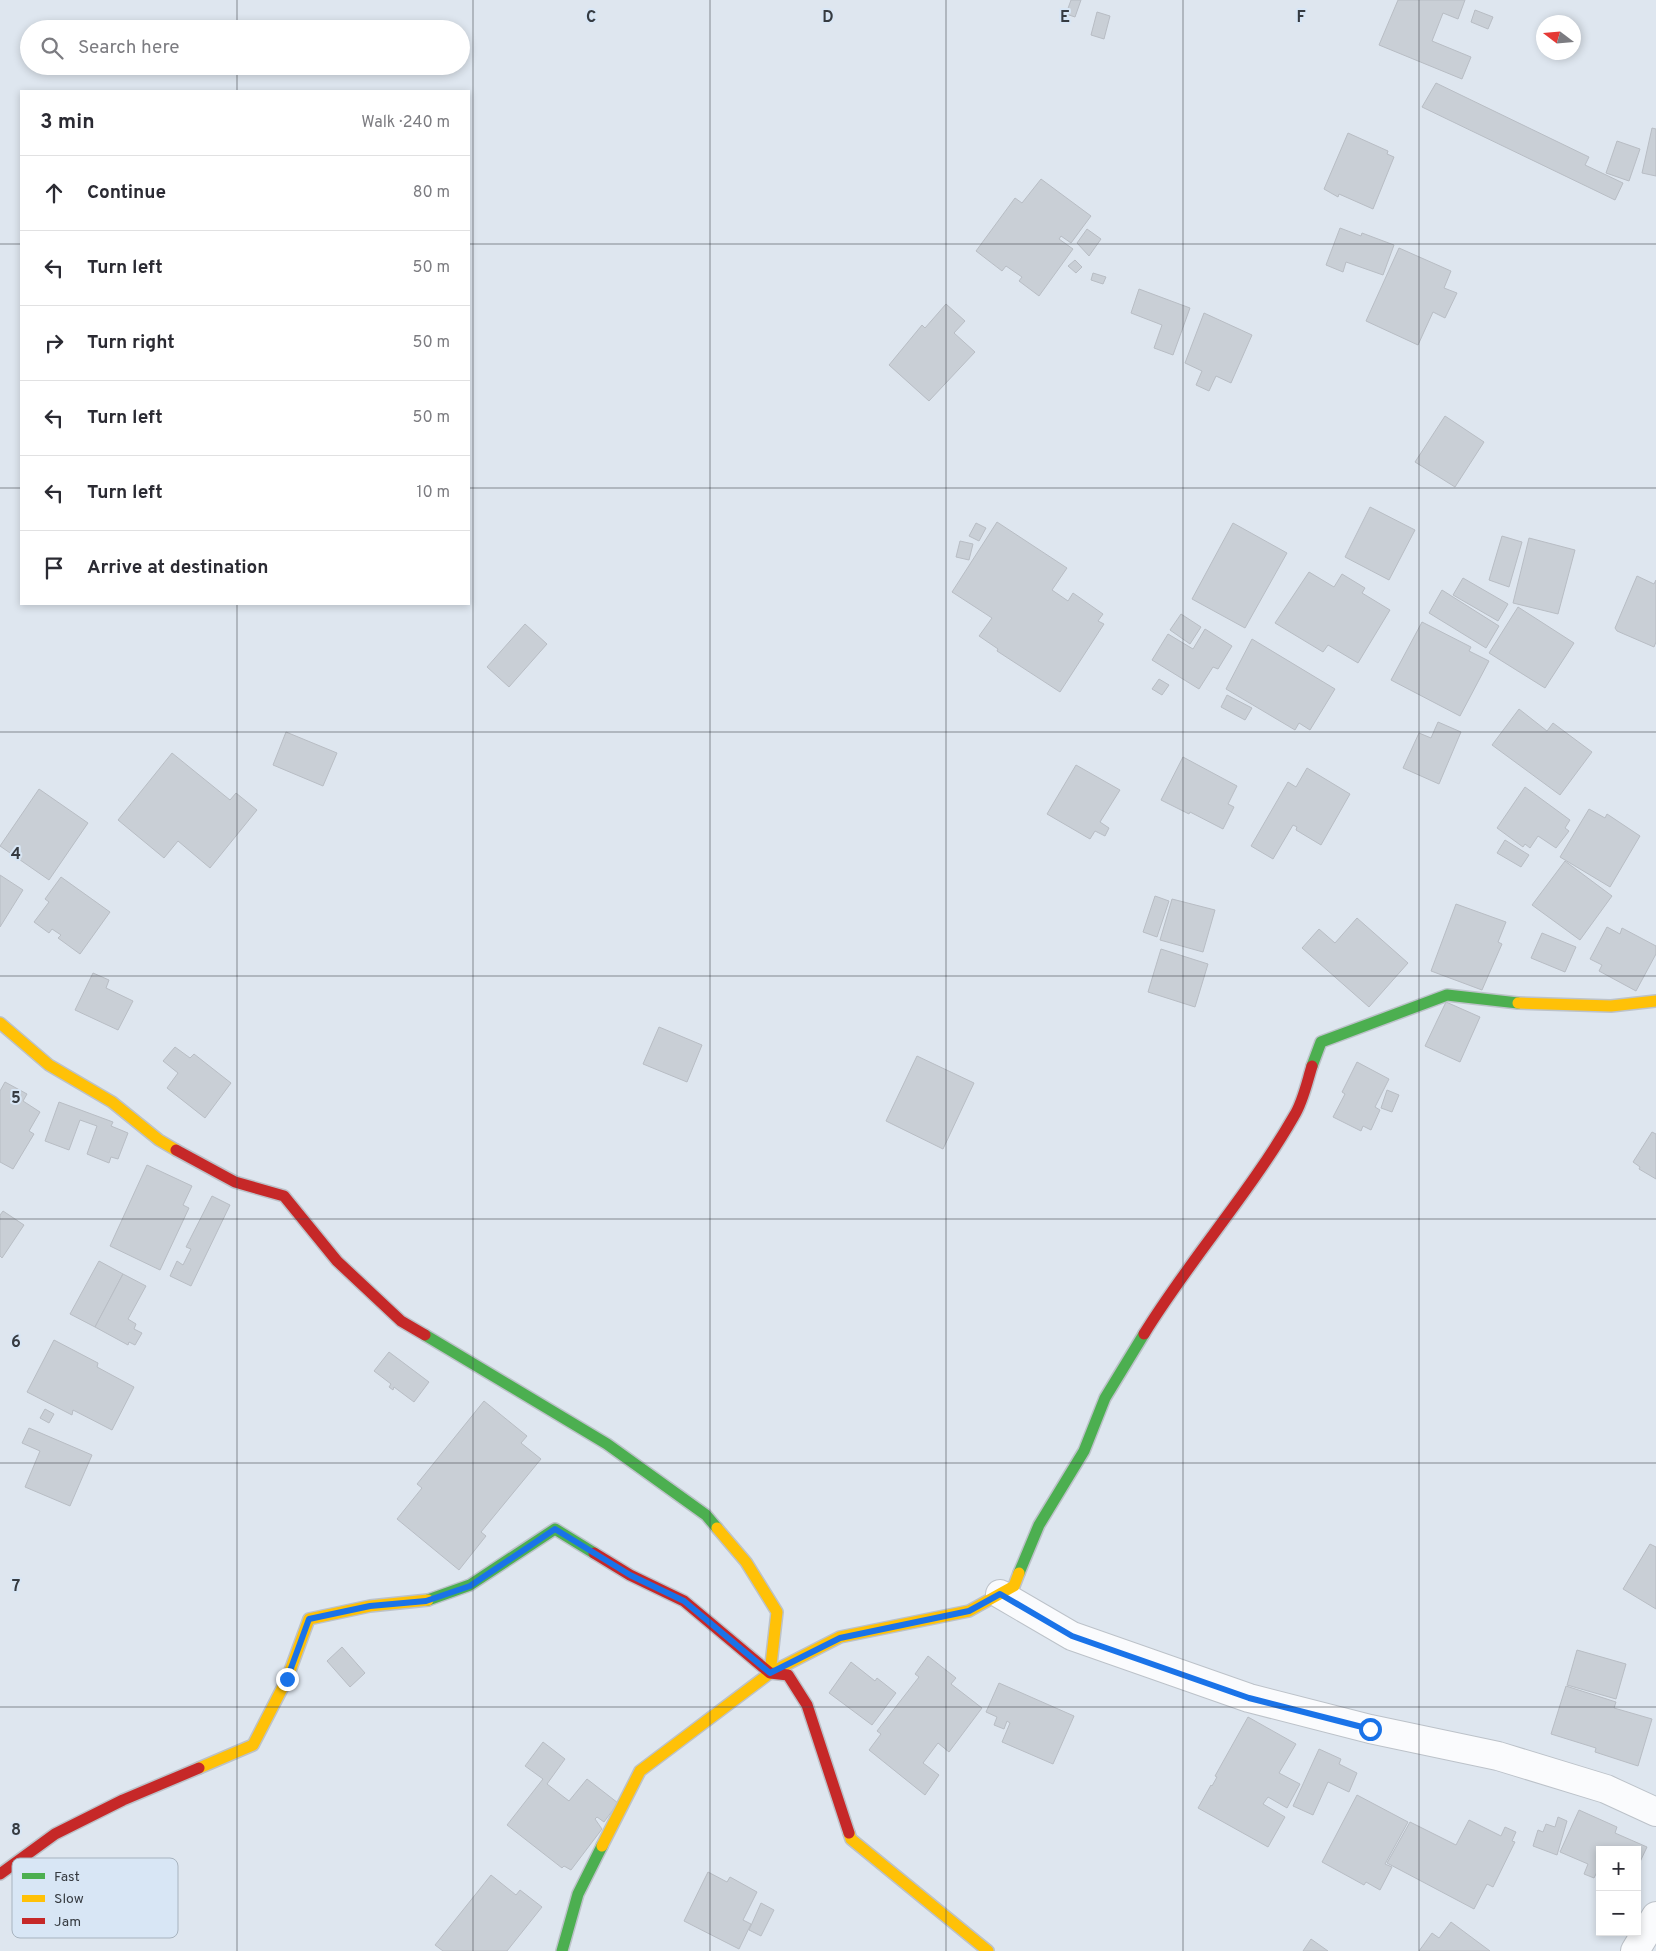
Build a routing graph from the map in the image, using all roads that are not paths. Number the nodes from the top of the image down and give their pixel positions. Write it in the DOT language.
graph roads {
  1 [pos="1656,1001"];
  2 [pos="0,1023"];
  3 [pos="1000,1594"];
  4 [pos="770,1673"];
  5 [pos="1656,1812"];
  6 [pos="23,1858"];
  7 [pos="12,1866"];
  8 [pos="0,1874"];
  9 [pos="1656,1916"];
  10 [pos="562,1951"];
  11 [pos="988,1951"];
  12 [pos="1635,1951"];
  1 -- 3 [label="street"];
  2 -- 4 [label="street"];
  3 -- 4 [label="street"];
  3 -- 5 [label="street"];
  4 -- 6 [label="street"];
  4 -- 10 [label="street"];
  4 -- 11 [label="street"];
  7 -- 8 [label="street"];
  9 -- 12 [label="street"];
}
